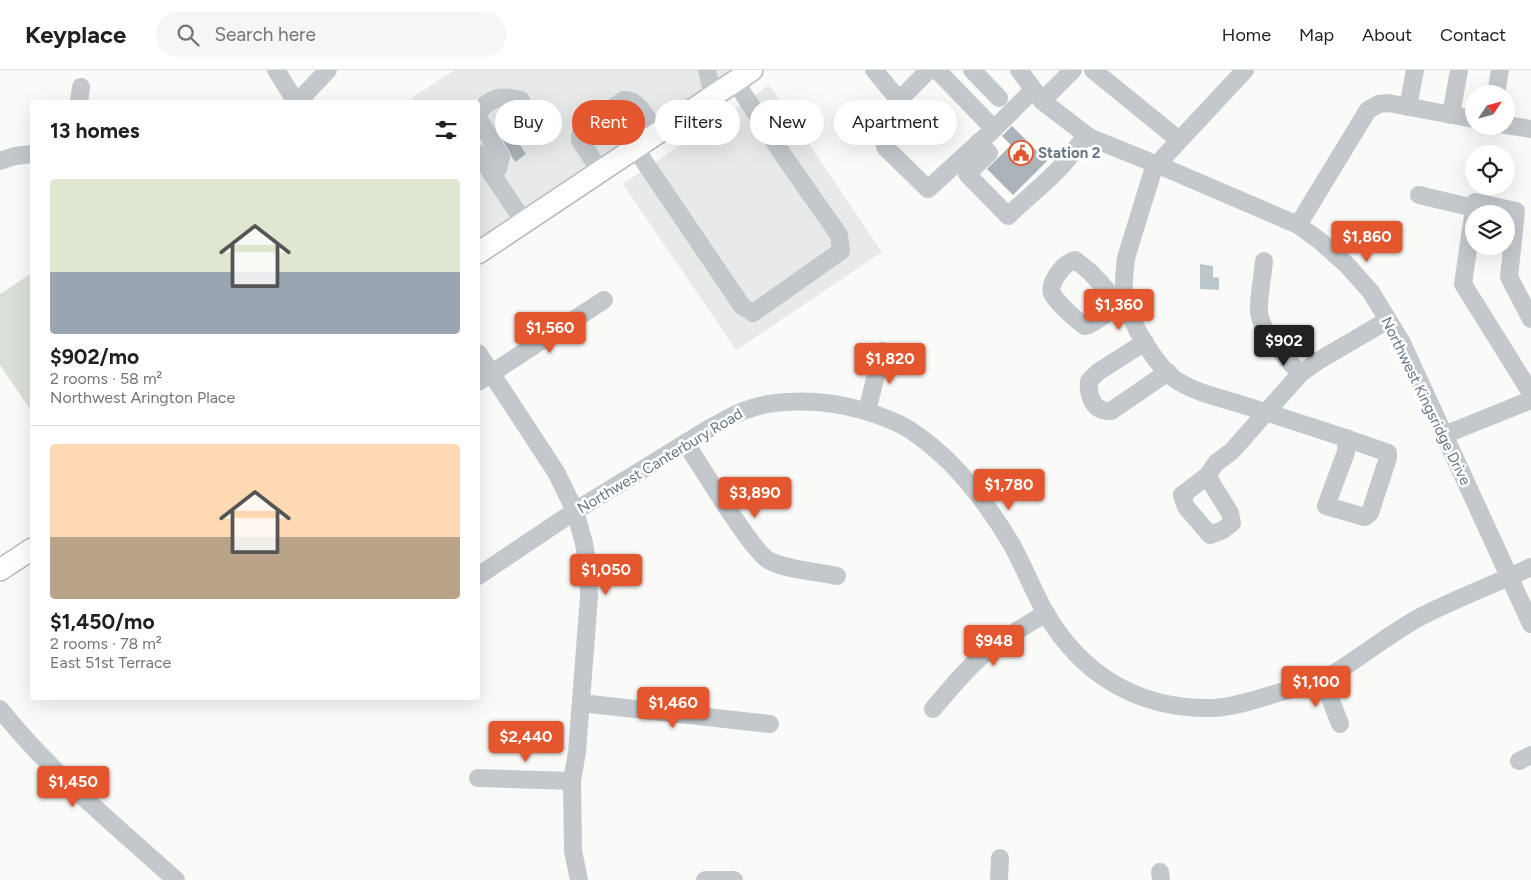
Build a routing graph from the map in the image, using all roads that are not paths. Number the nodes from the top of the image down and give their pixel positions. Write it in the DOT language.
graph roads {
  1 [pos="276,70"];
  2 [pos="328,70"];
  3 [pos="707,70"];
  4 [pos="874,70"];
  5 [pos="972,70"];
  6 [pos="1019,70"];
  7 [pos="1073,70"];
  8 [pos="1093,70"];
  9 [pos="1245,70"];
  10 [pos="1415,70"];
  11 [pos="1459,70"];
  12 [pos="1500,70"];
  13 [pos="929,71"];
  14 [pos="743,76"];
  15 [pos="1498,85"];
  16 [pos="713,96"];
  17 [pos="1038,96"];
  18 [pos="999,98"];
  19 [pos="295,100"];
  20 [pos="304,100"];
  21 [pos="521,100"];
  22 [pos="707,100"];
  23 [pos="1408,107"];
  24 [pos="480,110"];
  25 [pos="1451,115"];
  26 [pos="1465,117"];
  27 [pos="480,121"];
  28 [pos="1515,126"];
  29 [pos="994,129"];
  30 [pos="1531,129"];
  31 [pos="655,131"];
  32 [pos="655,135"];
  33 [pos="1086,135"];
  34 [pos="1179,140"];
  35 [pos="979,142"];
  36 [pos="885,147"];
  37 [pos="635,148"];
  38 [pos="30,154"];
  39 [pos="480,156"];
  40 [pos="0,161"];
  41 [pos="1158,165"];
  42 [pos="600,171"];
  43 [pos="492,174"];
  44 [pos="1420,195"];
  45 [pos="1474,205"];
  46 [pos="1489,205"];
  47 [pos="1465,206"];
  48 [pos="524,222"];
  49 [pos="1298,225"];
  50 [pos="480,252"];
  51 [pos="1467,255"];
  52 [pos="1511,255"];
  53 [pos="1264,261"];
  54 [pos="604,300"];
  55 [pos="1531,319"];
  56 [pos="1388,320"];
  57 [pos="1145,342"];
  58 [pos="882,351"];
  59 [pos="480,361"];
  60 [pos="1168,372"];
  61 [pos="1300,374"];
  62 [pos="484,377"];
  63 [pos="1531,393"];
  64 [pos="1531,400"];
  65 [pos="867,411"];
  66 [pos="1265,412"];
  67 [pos="1444,435"];
  68 [pos="1347,438"];
  69 [pos="686,444"];
  70 [pos="1211,469"];
  71 [pos="575,511"];
  72 [pos="30,550"];
  73 [pos="1531,567"];
  74 [pos="0,570"];
  75 [pos="480,575"];
  76 [pos="838,576"];
  77 [pos="1509,577"];
  78 [pos="1046,613"];
  79 [pos="1531,624"];
  80 [pos="1323,680"];
  81 [pos="581,703"];
  82 [pos="932,708"];
  83 [pos="0,709"];
  84 [pos="770,724"];
  85 [pos="1340,724"];
  86 [pos="478,778"];
  87 [pos="572,781"];
  88 [pos="1000,858"];
  89 [pos="176,880"];
  90 [pos="579,880"];
  91 [pos="705,880"];
  92 [pos="734,880"];
  93 [pos="999,880"];
  1 -- 19 [label="street"];
  2 -- 20 [label="street"];
  3 -- 16 [label="street"];
  4 -- 13 [label="street"];
  5 -- 18 [label="street"];
  6 -- 17 [label="street, Northwest Kingsridge Drive"];
  7 -- 17 [label="street"];
  8 -- 34 [label="street"];
  9 -- 34 [label="street"];
  10 -- 23 [label="street"];
  11 -- 25 [label="street"];
  12 -- 15 [label="street"];
  13 -- 29 [label="street"];
  14 -- 16 [label="main road"];
  14 -- 37 [label="street"];
  16 -- 22 [label="main road"];
  17 -- 29 [label="street"];
  17 -- 33 [label="street, Northwest Kingsridge Drive"];
  21 -- 24 [label="street"];
  23 -- 25 [label="street"];
  23 -- 49 [label="street"];
  25 -- 26 [label="street"];
  27 -- 43 [label="street"];
  28 -- 30 [label="street"];
  29 -- 35 [label="street"];
  31 -- 42 [label="street"];
  32 -- 37 [label="main road"];
  33 -- 35 [label="street"];
  33 -- 41 [label="street, Northwest Kingsridge Drive"];
  34 -- 41 [label="street"];
  35 -- 36 [label="street"];
  37 -- 42 [label="main road"];
  38 -- 40 [label="street"];
  39 -- 43 [label="street"];
  41 -- 49 [label="street, Northwest Kingsridge Drive"];
  41 -- 57 [label="street"];
  42 -- 48 [label="main road"];
  43 -- 48 [label="street"];
  44 -- 47 [label="street"];
  45 -- 46 [label="street"];
  48 -- 50 [label="main road"];
  49 -- 56 [label="street, Northwest Kingsridge Drive"];
  51 -- 63 [label="street"];
  52 -- 55 [label="street"];
  53 -- 61 [label="street"];
  54 -- 62 [label="street"];
  56 -- 61 [label="street"];
  56 -- 67 [label="street, Northwest Kingsridge Drive"];
  57 -- 60 [label="street"];
  57 -- 60 [label="street"];
  58 -- 65 [label="street"];
  59 -- 62 [label="street"];
  60 -- 66 [label="street"];
  61 -- 66 [label="street"];
  62 -- 71 [label="street"];
  64 -- 67 [label="street"];
  65 -- 69 [label="street, Northwest Canterbury Road"];
  65 -- 78 [label="street, Northwest Canterbury Road"];
  66 -- 68 [label="street"];
  66 -- 70 [label="street"];
  67 -- 77 [label="street, Northwest Kingsridge Drive"];
  68 -- 68 [label="street"];
  69 -- 71 [label="street, Northwest Canterbury Road"];
  69 -- 76 [label="street"];
  71 -- 75 [label="street, Northwest Canterbury Road"];
  71 -- 81 [label="street"];
  72 -- 74 [label="main road"];
  73 -- 77 [label="street, Northwest Canterbury Road"];
  77 -- 79 [label="street, Northwest Kingsridge Drive"];
  77 -- 80 [label="street, Northwest Canterbury Road"];
  78 -- 80 [label="street, Northwest Canterbury Road"];
  78 -- 82 [label="street"];
  80 -- 85 [label="street"];
  81 -- 84 [label="street"];
  81 -- 87 [label="street"];
  83 -- 89 [label="street"];
  86 -- 87 [label="street"];
  87 -- 90 [label="street"];
  88 -- 93 [label="street"];
  91 -- 92 [label="street"];
}
